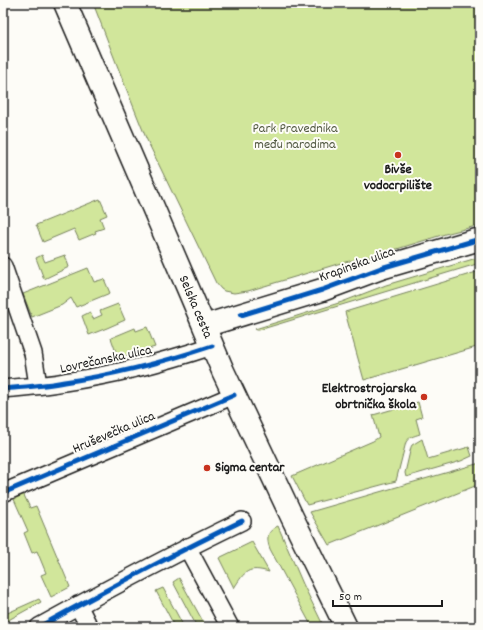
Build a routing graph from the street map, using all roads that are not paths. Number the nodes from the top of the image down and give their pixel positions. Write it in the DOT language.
graph roads {
  1 [pos="65,3"];
  2 [pos="480,239"];
  3 [pos="3,266"];
  4 [pos="208,336"];
  5 [pos="38,385"];
  6 [pos="3,389"];
  7 [pos="234,396"];
  8 [pos="3,493"];
  9 [pos="242,521"];
  10 [pos="187,547"];
  11 [pos="78,606"];
  12 [pos="39,627"];
  13 [pos="89,627"];
  14 [pos="230,627"];
  15 [pos="346,627"];
  1 -- 4 [label="main road, Selska cesta"];
  2 -- 4 [label="main road, Krapinska ulica"];
  3 -- 5 [label="street"];
  4 -- 5 [label="street, Lovrečanska ulica"];
  4 -- 7 [label="main road, Selska cesta"];
  5 -- 6 [label="street, Lovrečanska ulica"];
  7 -- 8 [label="street, Hruševečka ulica"];
  7 -- 15 [label="main road, Selska cesta"];
  9 -- 10 [label="street"];
  10 -- 11 [label="street"];
  10 -- 14 [label="street"];
  11 -- 12 [label="street"];
  11 -- 13 [label="street"];
}
